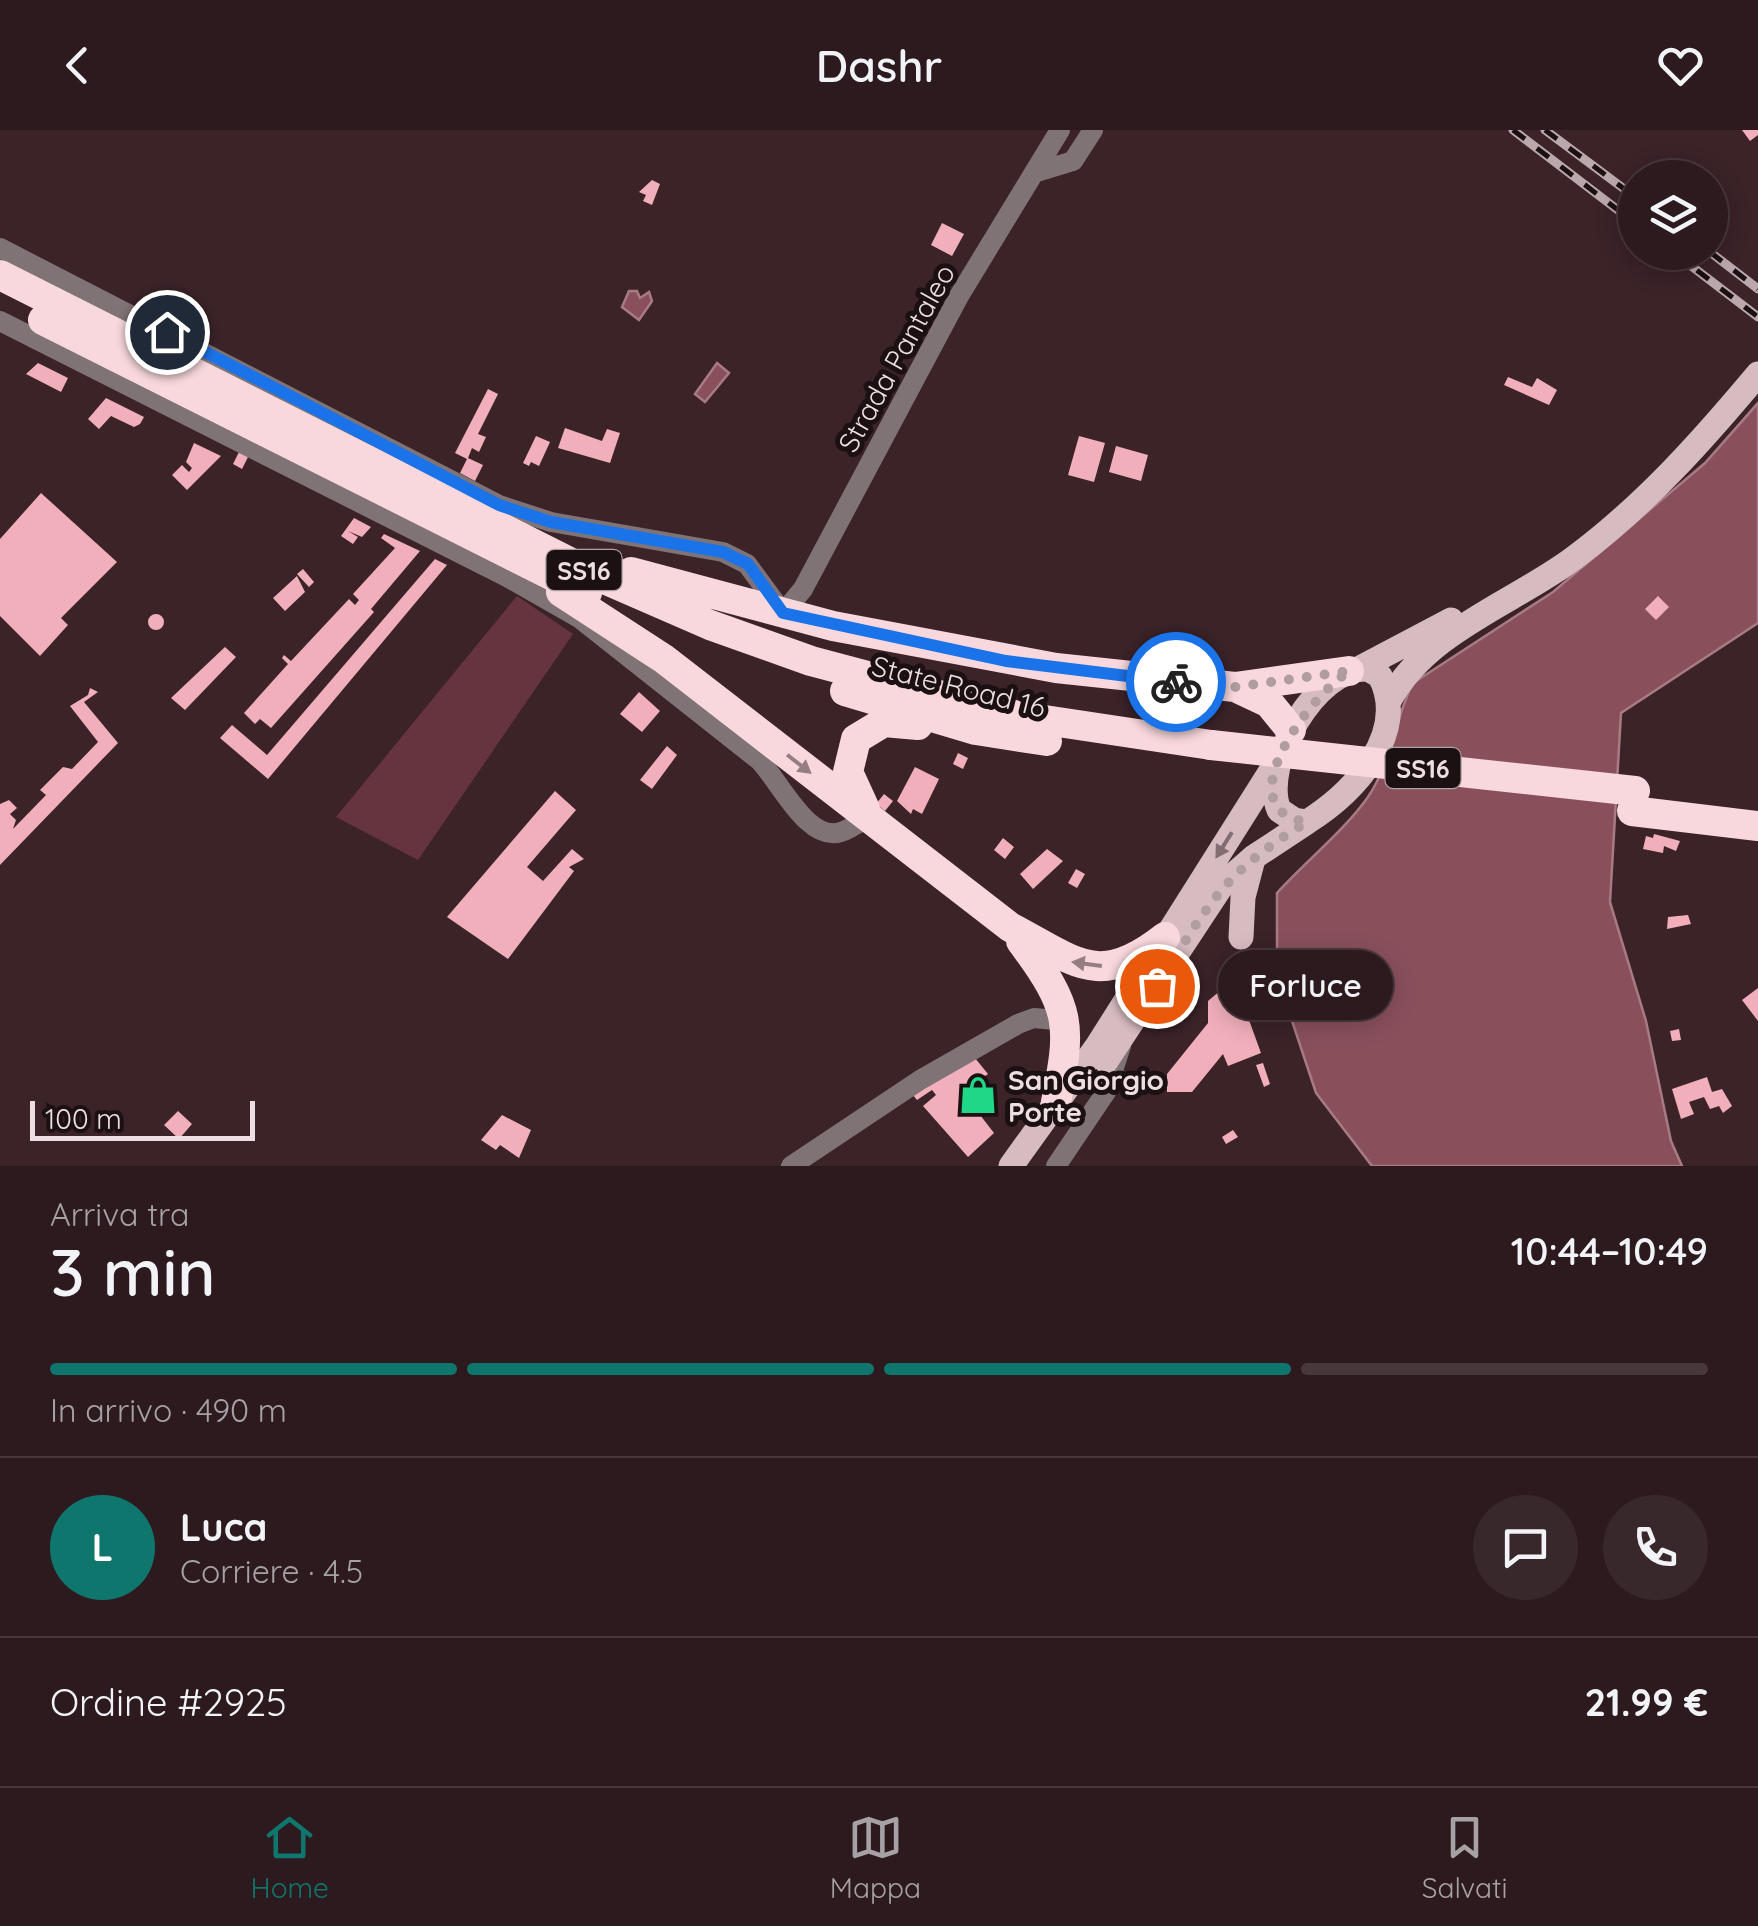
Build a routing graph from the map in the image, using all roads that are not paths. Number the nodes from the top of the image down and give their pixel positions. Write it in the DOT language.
graph roads {
  1 [pos="1060,130"];
  2 [pos="1092,130"];
  3 [pos="1038,172"];
  4 [pos="0,248"];
  5 [pos="0,274"];
  6 [pos="0,298"];
  7 [pos="0,322"];
  8 [pos="1758,374"];
  9 [pos="1630,510"];
  10 [pos="526,553"];
  11 [pos="783,613"];
  12 [pos="889,636"];
  13 [pos="957,651"];
  14 [pos="1355,670"];
  15 [pos="925,681"];
  16 [pos="1235,687"];
  17 [pos="1389,701"];
  18 [pos="976,730"];
  19 [pos="1291,730"];
  20 [pos="1211,755"];
  21 [pos="1276,763"];
  22 [pos="1634,801"];
  23 [pos="1758,805"];
  24 [pos="870,816"];
  25 [pos="1307,822"];
  26 [pos="1758,826"];
  27 [pos="1254,857"];
  28 [pos="1010,927"];
  29 [pos="1179,934"];
  30 [pos="1066,1021"];
  31 [pos="1124,1037"];
  32 [pos="1055,1107"];
  33 [pos="791,1166"];
  34 [pos="1010,1166"];
  35 [pos="1029,1166"];
  36 [pos="1056,1166"];
  1 -- 3 [label="street, Strada Pantaleo"];
  2 -- 3 [label="street"];
  3 -- 11 [label="street, Strada Pantaleo"];
  4 -- 11 [label="street"];
  5 -- 10 [label="highway, State Road 16 / SS16"];
  6 -- 10 [label="highway, State Road 16 / SS16"];
  7 -- 24 [label="street"];
  8 -- 9 [label="main road"];
  9 -- 14 [label="main road"];
  9 -- 17 [label="main road"];
  10 -- 11 [label="highway, SS16"];
  10 -- 15 [label="highway, State Road 16 / SS16"];
  10 -- 18 [label="highway, State Road 16 / SS16"];
  10 -- 24 [label="highway, SS16, one-way"];
  11 -- 12 [label="highway, SS16"];
  12 -- 13 [label="highway, SS16"];
  12 -- 15 [label="highway"];
  13 -- 15 [label="highway"];
  13 -- 16 [label="highway, SS16"];
  14 -- 16 [label="highway, SS16"];
  14 -- 17 [label="main road"];
  14 -- 19 [label="main road"];
  15 -- 20 [label="highway, State Road 16 / SS16"];
  16 -- 19 [label="highway"];
  17 -- 25 [label="main road"];
  18 -- 20 [label="highway, State Road 16 / SS16"];
  18 -- 24 [label="highway, SS16"];
  19 -- 21 [label="main road"];
  20 -- 22 [label="highway, SS16, bridge"];
  21 -- 25 [label="main road"];
  21 -- 29 [label="main road, one-way"];
  22 -- 23 [label="highway, SS16"];
  22 -- 26 [label="highway, SS16"];
  24 -- 28 [label="highway, SS16"];
  25 -- 27 [label="main road"];
  27 -- 29 [label="main road"];
  27 -- 29 [label="main road"];
  29 -- 28 [label="highway, SS16, one-way"];
  28 -- 30 [label="highway"];
  29 -- 31 [label="main road"];
  29 -- 32 [label="main road"];
  30 -- 32 [label="highway"];
  30 -- 33 [label="street"];
  31 -- 35 [label="main road"];
  31 -- 36 [label="street"];
  32 -- 34 [label="main road"];
}
